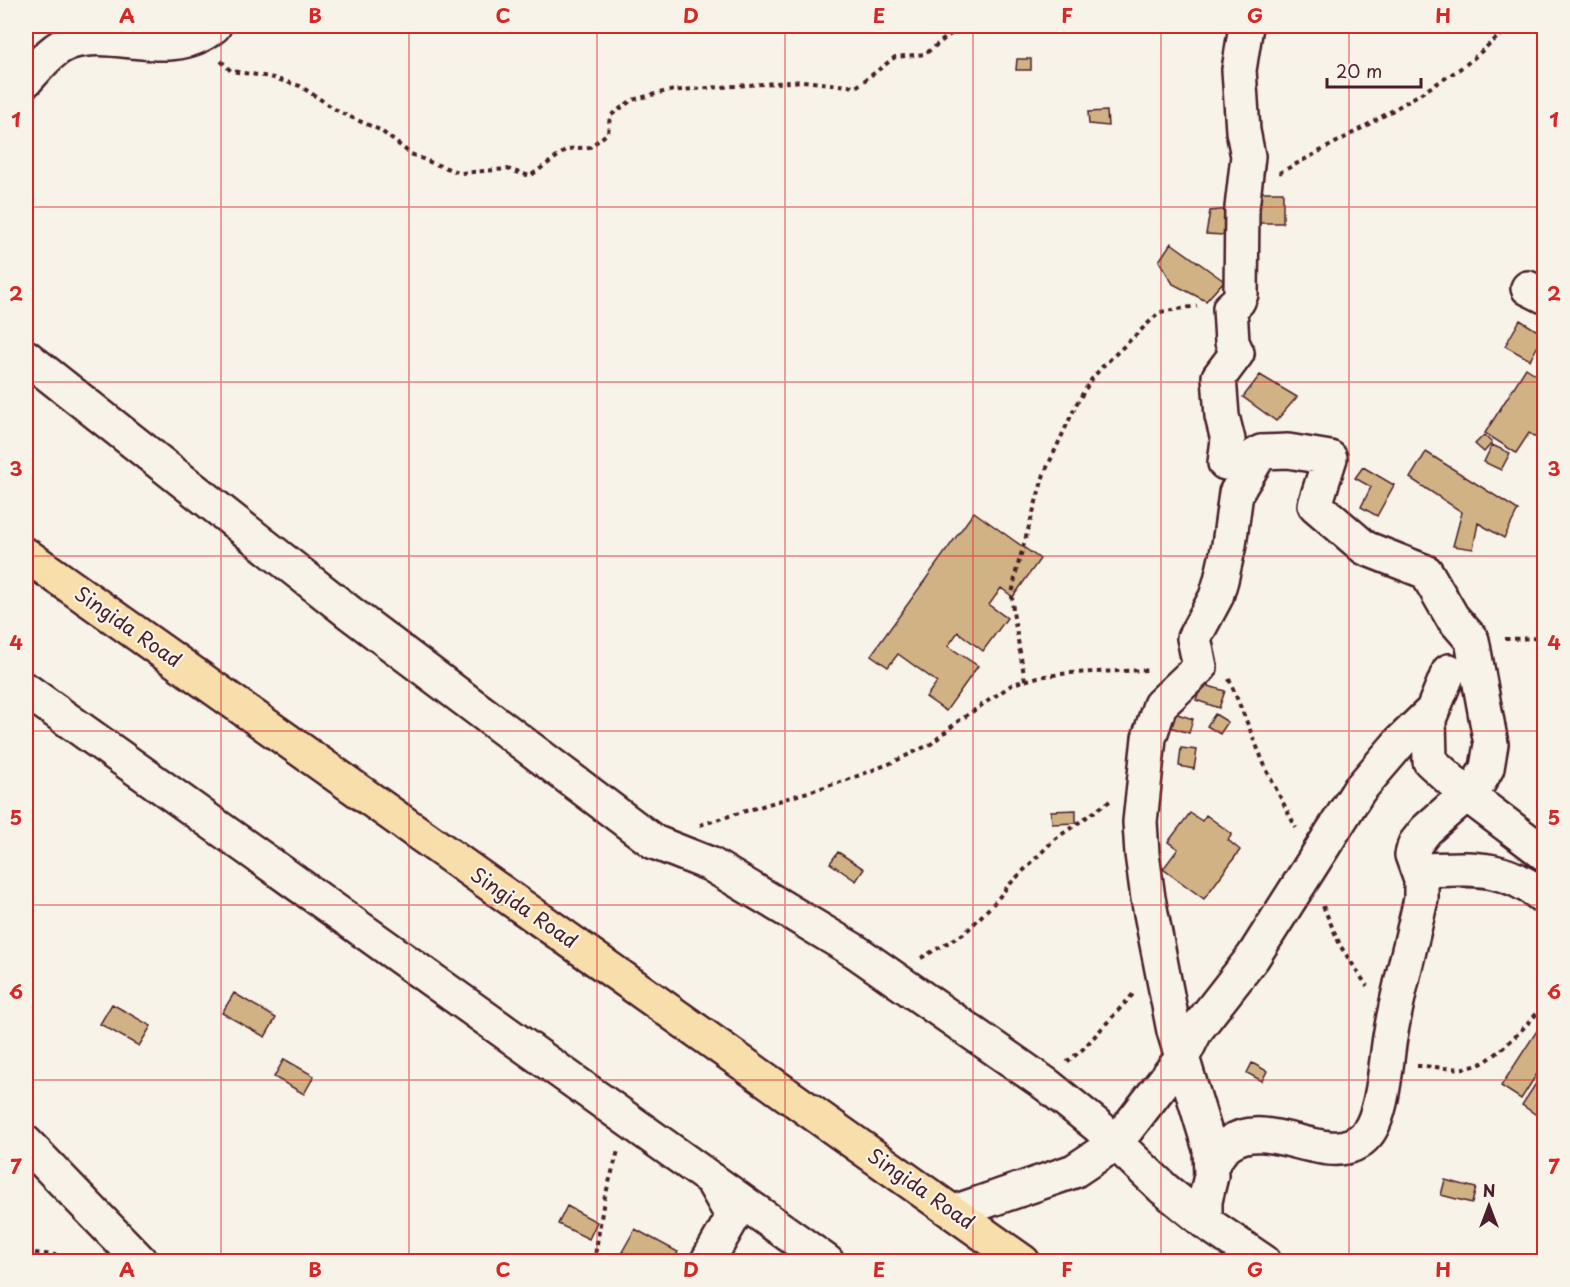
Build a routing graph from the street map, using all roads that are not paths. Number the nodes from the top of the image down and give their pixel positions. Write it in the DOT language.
graph roads {
  1 [pos="1246,26"];
  2 [pos="205,31"];
  3 [pos="26,80"];
  4 [pos="26,357"];
  5 [pos="1261,452"];
  6 [pos="26,555"];
  7 [pos="1449,671"];
  8 [pos="26,690"];
  9 [pos="1432,711"];
  10 [pos="1466,794"];
  11 [pos="1545,853"];
  12 [pos="1418,870"];
  13 [pos="1545,897"];
  14 [pos="1182,1058"];
  15 [pos="26,1143"];
  16 [pos="1116,1143"];
  17 [pos="1212,1164"];
  18 [pos="713,1181"];
  19 [pos="954,1212"];
  20 [pos="1205,1222"];
  21 [pos="141,1262"];
  22 [pos="707,1262"];
  23 [pos="827,1262"];
  24 [pos="1023,1262"];
  25 [pos="1264,1262"];
  1 -- 5 [label="street"];
  2 -- 3 [label="street"];
  4 -- 16 [label="street"];
  5 -- 10 [label="street"];
  5 -- 14 [label="street"];
  6 -- 19 [label="highway, Singida Road"];
  7 -- 9 [label="street"];
  8 -- 18 [label="street"];
  9 -- 10 [label="street"];
  9 -- 14 [label="street"];
  10 -- 11 [label="street"];
  10 -- 12 [label="street"];
  12 -- 13 [label="street"];
  12 -- 17 [label="street"];
  14 -- 16 [label="street"];
  14 -- 17 [label="street"];
  15 -- 21 [label="street"];
  16 -- 19 [label="street"];
  16 -- 20 [label="street"];
  17 -- 20 [label="street"];
  18 -- 22 [label="street"];
  18 -- 23 [label="street"];
  19 -- 24 [label="highway, Singida Road"];
  20 -- 25 [label="street"];
}
